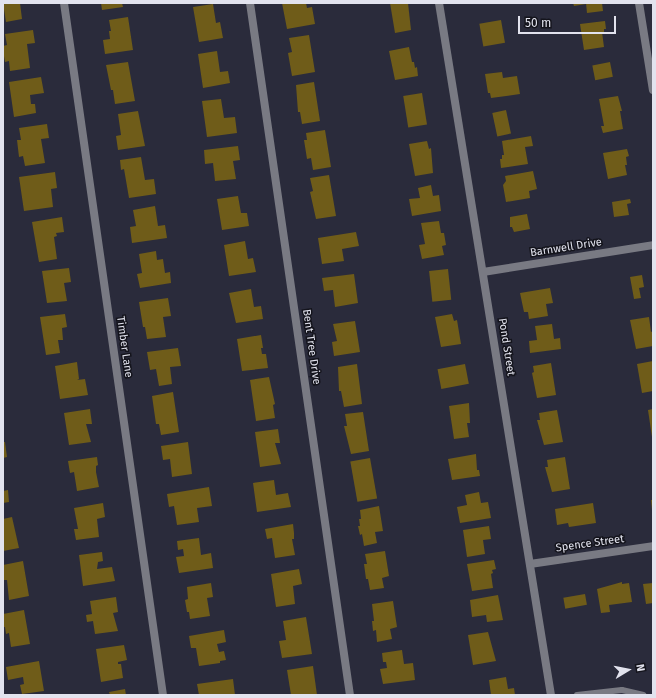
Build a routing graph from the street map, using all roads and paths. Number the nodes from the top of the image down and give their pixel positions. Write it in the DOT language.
graph roads {
  1 [pos="64,3"];
  2 [pos="250,3"];
  3 [pos="439,3"];
  4 [pos="639,3"];
  5 [pos="653,90"];
  6 [pos="653,245"];
  7 [pos="483,272"];
  8 [pos="653,546"];
  9 [pos="530,564"];
  10 [pos="163,695"];
  11 [pos="350,695"];
  12 [pos="551,695"];
  13 [pos="578,695"];
  14 [pos="643,695"];
  1 -- 10 [label="street, Timber Lane"];
  2 -- 11 [label="street, Bent Tree Drive"];
  3 -- 7 [label="street, Pond Street"];
  4 -- 5 [label="street"];
  6 -- 7 [label="street, Barnwell Drive"];
  7 -- 9 [label="street, Pond Street"];
  8 -- 9 [label="street, Spence Street"];
  9 -- 12 [label="street, Pond Street"];
  13 -- 14 [label="lane"];
}
